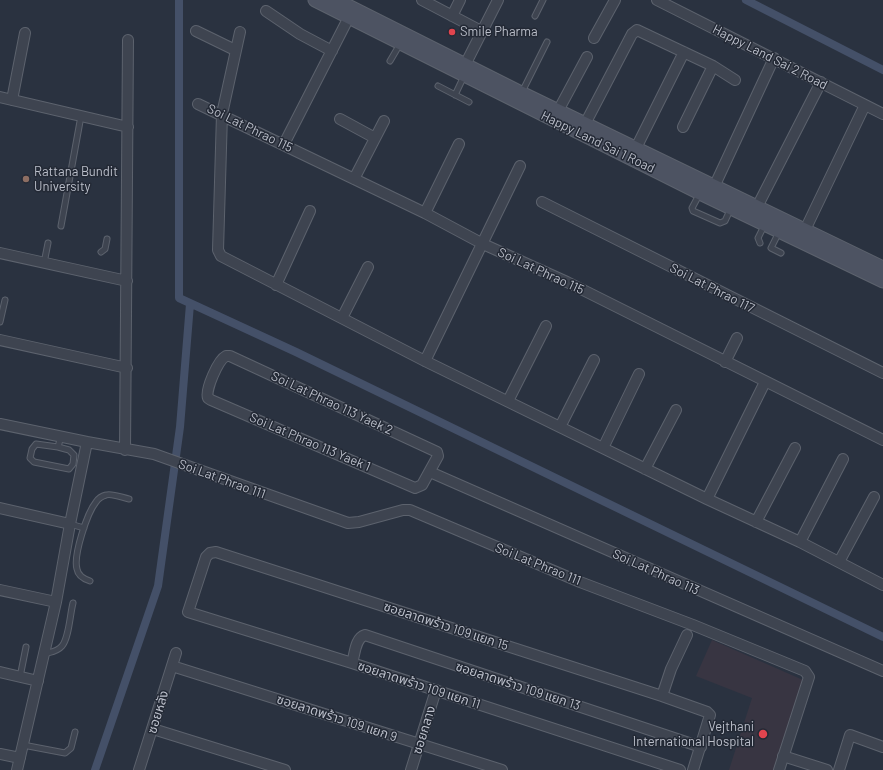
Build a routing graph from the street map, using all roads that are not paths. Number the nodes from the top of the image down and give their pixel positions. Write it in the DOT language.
graph roads {
  1 [pos="315,0"];
  2 [pos="336,0"];
  3 [pos="422,0"];
  4 [pos="460,0"];
  5 [pos="498,0"];
  6 [pos="543,0"];
  7 [pos="615,0"];
  8 [pos="657,0"];
  9 [pos="266,10"];
  10 [pos="452,16"];
  11 [pos="535,16"];
  12 [pos="349,17"];
  13 [pos="196,31"];
  14 [pos="240,32"];
  15 [pos="482,32"];
  16 [pos="26,33"];
  17 [pos="594,38"];
  18 [pos="128,40"];
  19 [pos="547,42"];
  20 [pos="400,43"];
  21 [pos="235,50"];
  22 [pos="332,51"];
  23 [pos="429,52"];
  24 [pos="684,52"];
  25 [pos="587,57"];
  26 [pos="774,58"];
  27 [pos="390,61"];
  28 [pos="713,66"];
  29 [pos="464,72"];
  30 [pos="735,80"];
  31 [pos="821,82"];
  32 [pos="438,86"];
  33 [pos="521,93"];
  34 [pos="455,95"];
  35 [pos="0,97"];
  36 [pos="12,100"];
  37 [pos="468,102"];
  38 [pos="198,104"];
  39 [pos="865,105"];
  40 [pos="558,111"];
  41 [pos="222,114"];
  42 [pos="883,114"];
  43 [pos="81,116"];
  44 [pos="340,119"];
  45 [pos="384,121"];
  46 [pos="585,124"];
  47 [pos="128,126"];
  48 [pos="683,127"];
  49 [pos="375,138"];
  50 [pos="284,144"];
  51 [pos="459,144"];
  52 [pos="634,153"];
  53 [pos="520,166"];
  54 [pos="354,179"];
  55 [pos="714,187"];
  56 [pos="700,193"];
  57 [pos="542,202"];
  58 [pos="731,207"];
  59 [pos="757,207"];
  60 [pos="310,211"];
  61 [pos="425,213"];
  62 [pos="765,223"];
  63 [pos="61,226"];
  64 [pos="805,230"];
  65 [pos="780,231"];
  66 [pos="107,239"];
  67 [pos="760,243"];
  68 [pos="48,244"];
  69 [pos="483,244"];
  70 [pos="101,252"];
  71 [pos="0,253"];
  72 [pos="781,253"];
  73 [pos="44,263"];
  74 [pos="368,267"];
  75 [pos="883,268"];
  76 [pos="127,281"];
  77 [pos="883,281"];
  78 [pos="276,285"];
  79 [pos="5,300"];
  80 [pos="342,318"];
  81 [pos="0,322"];
  82 [pos="546,326"];
  83 [pos="737,338"];
  84 [pos="0,340"];
  85 [pos="594,360"];
  86 [pos="426,361"];
  87 [pos="725,362"];
  88 [pos="127,368"];
  89 [pos="883,373"];
  90 [pos="214,374"];
  91 [pos="638,374"];
  92 [pos="766,382"];
  93 [pos="508,400"];
  94 [pos="676,410"];
  95 [pos="0,424"];
  96 [pos="560,427"];
  97 [pos="61,436"];
  98 [pos="883,440"];
  99 [pos="87,442"];
  100 [pos="58,447"];
  101 [pos="603,448"];
  102 [pos="795,448"];
  103 [pos="125,450"];
  104 [pos="843,459"];
  105 [pos="645,469"];
  106 [pos="430,472"];
  107 [pos="874,497"];
  108 [pos="130,499"];
  109 [pos="707,499"];
  110 [pos="0,508"];
  111 [pos="756,522"];
  112 [pos="70,524"];
  113 [pos="84,528"];
  114 [pos="800,542"];
  115 [pos="840,562"];
  116 [pos="90,581"];
  117 [pos="198,582"];
  118 [pos="883,585"];
  119 [pos="0,590"];
  120 [pos="56,602"];
  121 [pos="73,603"];
  122 [pos="687,635"];
  123 [pos="26,647"];
  124 [pos="176,653"];
  125 [pos="44,654"];
  126 [pos="352,663"];
  127 [pos="172,666"];
  128 [pos="883,671"];
  129 [pos="0,672"];
  130 [pos="20,677"];
  131 [pos="38,681"];
  132 [pos="436,690"];
  133 [pos="662,696"];
  134 [pos="153,729"];
  135 [pos="75,732"];
  136 [pos="419,744"];
  137 [pos="23,745"];
  138 [pos="701,747"];
  139 [pos="883,747"];
  140 [pos="0,754"];
  141 [pos="783,756"];
  142 [pos="20,758"];
  143 [pos="17,770"];
  144 [pos="140,770"];
  145 [pos="285,770"];
  146 [pos="411,770"];
  147 [pos="502,770"];
  148 [pos="680,770"];
  149 [pos="694,770"];
  150 [pos="779,770"];
  151 [pos="827,770"];
  152 [pos="839,770"];
  1 -- 12 [label="street, Happy Land Sai 1 Road"];
  2 -- 23 [label="street, Happy Land Sai 1 Road"];
  3 -- 10 [label="street"];
  4 -- 10 [label="street"];
  5 -- 15 [label="street"];
  6 -- 11 [label="lane"];
  7 -- 17 [label="street"];
  8 -- 26 [label="street, Happy Land Sai 2 Road"];
  9 -- 22 [label="street"];
  10 -- 15 [label="street"];
  12 -- 20 [label="street, Happy Land Sai 1 Road"];
  12 -- 22 [label="street"];
  13 -- 21 [label="street"];
  14 -- 21 [label="street"];
  15 -- 29 [label="street"];
  16 -- 36 [label="street"];
  18 -- 47 [label="street"];
  19 -- 33 [label="lane"];
  20 -- 23 [label="street, Happy Land Sai 1 Road"];
  20 -- 27 [label="lane"];
  21 -- 41 [label="street"];
  22 -- 50 [label="street"];
  23 -- 29 [label="street, Happy Land Sai 1 Road"];
  24 -- 28 [label="street"];
  24 -- 46 [label="street"];
  24 -- 52 [label="street"];
  25 -- 40 [label="street"];
  26 -- 31 [label="street, Happy Land Sai 2 Road"];
  26 -- 55 [label="street"];
  28 -- 30 [label="street"];
  28 -- 48 [label="street"];
  29 -- 33 [label="street, Happy Land Sai 1 Road"];
  29 -- 34 [label="lane"];
  29 -- 52 [label="street, Happy Land Sai 1 Road"];
  31 -- 39 [label="street, Happy Land Sai 2 Road"];
  31 -- 59 [label="street"];
  32 -- 34 [label="lane"];
  33 -- 40 [label="street, Happy Land Sai 1 Road"];
  34 -- 37 [label="lane"];
  35 -- 36 [label="street"];
  36 -- 43 [label="street"];
  38 -- 41 [label="street, Soi Lat Phrao 115"];
  39 -- 42 [label="street, Happy Land Sai 2 Road"];
  39 -- 64 [label="street"];
  40 -- 46 [label="street, Happy Land Sai 1 Road"];
  41 -- 50 [label="street, Soi Lat Phrao 115"];
  41 -- 78 [label="street"];
  43 -- 47 [label="street"];
  43 -- 63 [label="lane"];
  44 -- 49 [label="street"];
  45 -- 49 [label="street"];
  46 -- 52 [label="street, Happy Land Sai 1 Road"];
  47 -- 76 [label="street"];
  49 -- 54 [label="street"];
  50 -- 54 [label="street, Soi Lat Phrao 115"];
  51 -- 61 [label="street"];
  52 -- 55 [label="street, Happy Land Sai 1 Road"];
  52 -- 56 [label="street, Happy Land Sai 1 Road"];
  53 -- 69 [label="street"];
  54 -- 61 [label="street, Soi Lat Phrao 115"];
  55 -- 59 [label="street, Happy Land Sai 1 Road"];
  56 -- 58 [label="street, Happy Land Sai 1 Road"];
  56 -- 58 [label="lane"];
  57 -- 89 [label="street, Soi Lat Phrao 117"];
  58 -- 62 [label="street, Happy Land Sai 1 Road"];
  59 -- 64 [label="street, Happy Land Sai 1 Road"];
  60 -- 78 [label="street"];
  61 -- 69 [label="street, Soi Lat Phrao 115"];
  62 -- 65 [label="street, Happy Land Sai 1 Road"];
  62 -- 67 [label="lane"];
  64 -- 75 [label="street, Happy Land Sai 1 Road"];
  65 -- 72 [label="lane"];
  65 -- 77 [label="street, Happy Land Sai 1 Road"];
  66 -- 70 [label="lane"];
  68 -- 73 [label="lane"];
  69 -- 86 [label="street"];
  69 -- 87 [label="street, Soi Lat Phrao 115"];
  71 -- 73 [label="street"];
  73 -- 76 [label="street"];
  74 -- 80 [label="street"];
  76 -- 88 [label="street"];
  78 -- 80 [label="street"];
  79 -- 81 [label="lane"];
  80 -- 86 [label="street"];
  82 -- 93 [label="street"];
  83 -- 87 [label="street"];
  84 -- 88 [label="street"];
  85 -- 96 [label="street"];
  86 -- 93 [label="street"];
  87 -- 92 [label="street, Soi Lat Phrao 115"];
  88 -- 103 [label="street"];
  90 -- 106 [label="street, Soi Lat Phrao 113 Yaek 1"];
  90 -- 106 [label="street, Soi Lat Phrao 113 Yaek 2"];
  91 -- 101 [label="street"];
  92 -- 98 [label="street, Soi Lat Phrao 115"];
  92 -- 109 [label="street"];
  93 -- 96 [label="street"];
  94 -- 105 [label="street"];
  95 -- 97 [label="street, Soi Lat Phrao 111"];
  96 -- 101 [label="street"];
  97 -- 99 [label="street, Soi Lat Phrao 111"];
  97 -- 100 [label="lane"];
  99 -- 103 [label="street, Soi Lat Phrao 111"];
  99 -- 112 [label="street"];
  100 -- 100 [label="lane"];
  101 -- 105 [label="street"];
  102 -- 111 [label="street"];
  103 -- 141 [label="street, Soi Lat Phrao 111"];
  104 -- 114 [label="street"];
  105 -- 109 [label="street"];
  106 -- 128 [label="street, Soi Lat Phrao 113"];
  107 -- 115 [label="street"];
  108 -- 113 [label="lane"];
  109 -- 111 [label="street"];
  110 -- 112 [label="street"];
  111 -- 114 [label="street"];
  112 -- 113 [label="lane"];
  112 -- 120 [label="street"];
  113 -- 116 [label="lane"];
  114 -- 115 [label="street"];
  115 -- 118 [label="street"];
  117 -- 126 [label="street, ซอยลาดพร้าว 109 แยก 11"];
  117 -- 133 [label="street, ซอยลาดพร้าว 109 แยก 15"];
  119 -- 120 [label="street"];
  120 -- 125 [label="street"];
  121 -- 125 [label="lane"];
  122 -- 133 [label="street"];
  123 -- 130 [label="lane"];
  124 -- 127 [label="street, ซอยหลัง"];
  125 -- 131 [label="street"];
  126 -- 132 [label="street, ซอยลาดพร้าว 109 แยก 11"];
  126 -- 138 [label="street, ซอยลาดพร้าว 109 แยก 13"];
  127 -- 134 [label="street, ซอยหลัง"];
  127 -- 136 [label="street, ซอยลาดพร้าว 109 แยก 9"];
  129 -- 130 [label="street"];
  130 -- 131 [label="street"];
  131 -- 137 [label="street"];
  132 -- 136 [label="street, ซอยกลาง"];
  132 -- 148 [label="street, ซอยลาดพร้าว 109 แยก 11"];
  133 -- 138 [label="street, ซอยลาดพร้าว 109 แยก 15"];
  134 -- 144 [label="street, ซอยหลัง"];
  134 -- 145 [label="street"];
  135 -- 137 [label="lane"];
  136 -- 146 [label="street, ซอยกลาง"];
  136 -- 147 [label="street, ซอยลาดพร้าว 109 แยก 9"];
  137 -- 142 [label="street"];
  138 -- 149 [label="street"];
  139 -- 152 [label="street"];
  140 -- 142 [label="street"];
  141 -- 150 [label="street, Soi Lat Phrao 111"];
  141 -- 151 [label="street"];
  142 -- 143 [label="street"];
}
